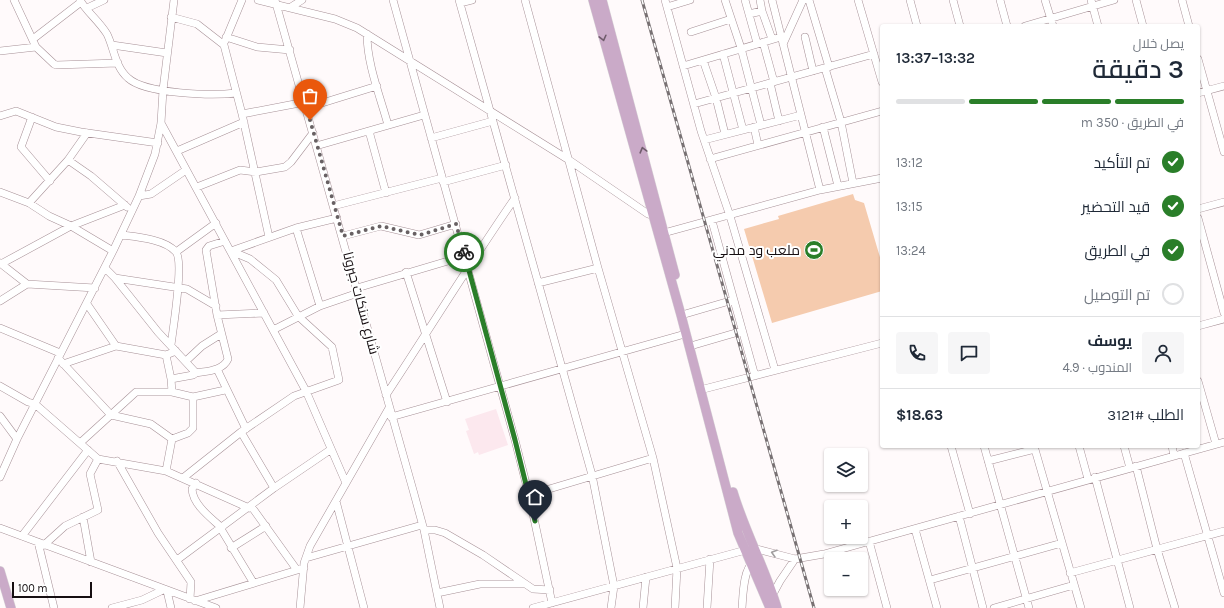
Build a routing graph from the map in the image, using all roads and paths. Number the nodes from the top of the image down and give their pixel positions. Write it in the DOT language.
graph roads {
  1 [pos="14,0"];
  2 [pos="104,0"];
  3 [pos="174,0"];
  4 [pos="242,0"];
  5 [pos="258,0"];
  6 [pos="302,0"];
  7 [pos="393,0"];
  8 [pos="472,0"];
  9 [pos="525,0"];
  10 [pos="593,0"];
  11 [pos="602,0"];
  12 [pos="690,0"];
  13 [pos="725,0"];
  14 [pos="745,0"];
  15 [pos="760,0"];
  16 [pos="803,0"];
  17 [pos="809,0"];
  18 [pos="858,0"];
  19 [pos="910,0"];
  20 [pos="953,0"];
  21 [pos="1000,0"];
  22 [pos="1045,0"];
  23 [pos="1114,0"];
  24 [pos="1136,0"];
  25 [pos="1182,0"];
  26 [pos="80,1"];
  27 [pos="774,1"];
  28 [pos="276,2"];
  29 [pos="460,2"];
  30 [pos="666,3"];
  31 [pos="1092,3"];
  32 [pos="87,8"];
  33 [pos="291,8"];
  34 [pos="762,11"];
  35 [pos="749,14"];
  36 [pos="171,17"];
  37 [pos="731,19"];
  38 [pos="1052,22"];
  39 [pos="917,24"];
  40 [pos="959,24"];
  41 [pos="1006,24"];
  42 [pos="1038,24"];
  43 [pos="1097,24"];
  44 [pos="1142,24"];
  45 [pos="1188,24"];
  46 [pos="691,32"];
  47 [pos="366,34"];
  48 [pos="226,37"];
  49 [pos="781,37"];
  50 [pos="804,37"];
  51 [pos="33,39"];
  52 [pos="772,39"];
  53 [pos="760,43"];
  54 [pos="783,44"];
  55 [pos="112,45"];
  56 [pos="224,45"];
  57 [pos="36,47"];
  58 [pos="740,48"];
  59 [pos="290,50"];
  60 [pos="0,51"];
  61 [pos="167,53"];
  62 [pos="723,54"];
  63 [pos="874,54"];
  64 [pos="703,60"];
  65 [pos="410,61"];
  66 [pos="118,62"];
  67 [pos="683,66"];
  68 [pos="880,66"];
  69 [pos="827,67"];
  70 [pos="1200,67"];
  71 [pos="813,71"];
  72 [pos="792,77"];
  73 [pos="772,83"];
  74 [pos="377,86"];
  75 [pos="1224,86"];
  76 [pos="750,89"];
  77 [pos="163,90"];
  78 [pos="1206,91"];
  79 [pos="1200,92"];
  80 [pos="236,93"];
  81 [pos="734,93"];
  82 [pos="716,98"];
  83 [pos="694,104"];
  84 [pos="305,105"];
  85 [pos="491,112"];
  86 [pos="880,112"];
  87 [pos="242,114"];
  88 [pos="424,115"];
  89 [pos="801,115"];
  90 [pos="0,116"];
  91 [pos="32,118"];
  92 [pos="493,120"];
  93 [pos="779,121"];
  94 [pos="244,122"];
  95 [pos="841,122"];
  96 [pos="161,123"];
  97 [pos="388,125"];
  98 [pos="757,126"];
  99 [pos="823,127"];
  100 [pos="743,130"];
  101 [pos="369,131"];
  102 [pos="806,132"];
  103 [pos="87,133"];
  104 [pos="313,133"];
  105 [pos="725,134"];
  106 [pos="431,138"];
  107 [pos="704,140"];
  108 [pos="158,143"];
  109 [pos="758,145"];
  110 [pos="316,146"];
  111 [pos="177,151"];
  112 [pos="1224,152"];
  113 [pos="710,159"];
  114 [pos="68,160"];
  115 [pos="569,160"];
  116 [pos="506,166"];
  117 [pos="186,170"];
  118 [pos="256,172"];
  119 [pos="880,178"];
  120 [pos="443,180"];
  121 [pos="50,181"];
  122 [pos="853,183"];
  123 [pos="838,186"];
  124 [pos="197,187"];
  125 [pos="820,190"];
  126 [pos="0,192"];
  127 [pos="386,193"];
  128 [pos="139,196"];
  129 [pos="515,198"];
  130 [pos="1224,202"];
  131 [pos="29,203"];
  132 [pos="125,205"];
  133 [pos="333,206"];
  134 [pos="1200,208"];
  135 [pos="131,211"];
  136 [pos="657,216"];
  137 [pos="730,216"];
  138 [pos="337,218"];
  139 [pos="712,221"];
  140 [pos="216,223"];
  141 [pos="456,224"];
  142 [pos="1200,225"];
  143 [pos="71,226"];
  144 [pos="296,228"];
  145 [pos="661,234"];
  146 [pos="121,235"];
  147 [pos="343,236"];
  148 [pos="269,237"];
  149 [pos="225,241"];
  150 [pos="113,251"];
  151 [pos="231,251"];
  152 [pos="176,252"];
  153 [pos="465,256"];
  154 [pos="1,264"];
  155 [pos="468,267"];
  156 [pos="105,268"];
  157 [pos="598,268"];
  158 [pos="406,272"];
  159 [pos="115,278"];
  160 [pos="538,283"];
  161 [pos="27,284"];
  162 [pos="95,288"];
  163 [pos="178,288"];
  164 [pos="357,290"];
  165 [pos="733,300"];
  166 [pos="0,301"];
  167 [pos="87,304"];
  168 [pos="216,306"];
  169 [pos="320,306"];
  170 [pos="264,313"];
  171 [pos="1224,313"];
  172 [pos="686,314"];
  173 [pos="217,316"];
  174 [pos="298,316"];
  175 [pos="1224,319"];
  176 [pos="1200,325"];
  177 [pos="0,328"];
  178 [pos="273,330"];
  179 [pos="742,331"];
  180 [pos="221,334"];
  181 [pos="686,334"];
  182 [pos="426,336"];
  183 [pos="880,344"];
  184 [pos="694,345"];
  185 [pos="116,346"];
  186 [pos="174,348"];
  187 [pos="622,351"];
  188 [pos="166,356"];
  189 [pos="61,358"];
  190 [pos="186,361"];
  191 [pos="562,368"];
  192 [pos="217,369"];
  193 [pos="775,370"];
  194 [pos="196,373"];
  195 [pos="755,376"];
  196 [pos="172,378"];
  197 [pos="0,386"];
  198 [pos="500,387"];
  199 [pos="1200,388"];
  200 [pos="703,389"];
  201 [pos="226,390"];
  202 [pos="306,391"];
  203 [pos="172,392"];
  204 [pos="386,396"];
  205 [pos="193,397"];
  206 [pos="447,402"];
  207 [pos="35,404"];
  208 [pos="389,408"];
  209 [pos="111,414"];
  210 [pos="0,416"];
  211 [pos="391,417"];
  212 [pos="243,431"];
  213 [pos="172,439"];
  214 [pos="17,440"];
  215 [pos="1224,442"];
  216 [pos="80,443"];
  217 [pos="1216,444"];
  218 [pos="952,448"];
  219 [pos="985,448"];
  220 [pos="1031,448"];
  221 [pos="1034,448"];
  222 [pos="1080,448"];
  223 [pos="1125,448"];
  224 [pos="1172,448"];
  225 [pos="88,450"];
  226 [pos="330,450"];
  227 [pos="1184,453"];
  228 [pos="1174,456"];
  229 [pos="653,458"];
  230 [pos="98,459"];
  231 [pos="117,461"];
  232 [pos="988,461"];
  233 [pos="1133,467"];
  234 [pos="166,471"];
  235 [pos="592,475"];
  236 [pos="0,477"];
  237 [pos="183,478"];
  238 [pos="1092,478"];
  239 [pos="196,483"];
  240 [pos="346,483"];
  241 [pos="274,488"];
  242 [pos="1047,491"];
  243 [pos="529,495"];
  244 [pos="336,501"];
  245 [pos="999,505"];
  246 [pos="250,507"];
  247 [pos="970,514"];
  248 [pos="959,516"];
  249 [pos="83,517"];
  250 [pos="266,526"];
  251 [pos="423,527"];
  252 [pos="0,528"];
  253 [pos="221,528"];
  254 [pos="915,529"];
  255 [pos="1224,531"];
  256 [pos="22,536"];
  257 [pos="1207,536"];
  258 [pos="869,541"];
  259 [pos="41,543"];
  260 [pos="1062,543"];
  261 [pos="348,547"];
  262 [pos="231,548"];
  263 [pos="753,548"];
  264 [pos="1157,549"];
  265 [pos="744,550"];
  266 [pos="1015,556"];
  267 [pos="306,558"];
  268 [pos="710,559"];
  269 [pos="795,559"];
  270 [pos="177,560"];
  271 [pos="759,560"];
  272 [pos="1116,560"];
  273 [pos="91,562"];
  274 [pos="750,564"];
  275 [pos="677,568"];
  276 [pos="300,569"];
  277 [pos="972,569"];
  278 [pos="0,571"];
  279 [pos="1070,573"];
  280 [pos="646,577"];
  281 [pos="930,580"];
  282 [pos="253,582"];
  283 [pos="525,584"];
  284 [pos="1074,585"];
  285 [pos="614,586"];
  286 [pos="0,590"];
  287 [pos="165,590"];
  288 [pos="550,590"];
  289 [pos="437,593"];
  290 [pos="1224,593"];
  291 [pos="773,594"];
  292 [pos="1027,599"];
  293 [pos="192,600"];
  294 [pos="552,603"];
  295 [pos="6,608"];
  296 [pos="11,608"];
  297 [pos="54,608"];
  298 [pos="112,608"];
  299 [pos="171,608"];
  300 [pos="216,608"];
  301 [pos="300,608"];
  302 [pos="364,608"];
  303 [pos="440,608"];
  304 [pos="533,608"];
  305 [pos="611,608"];
  306 [pos="643,608"];
  307 [pos="675,608"];
  308 [pos="707,608"];
  309 [pos="742,608"];
  310 [pos="770,608"];
  311 [pos="777,608"];
  312 [pos="888,608"];
  313 [pos="937,608"];
  314 [pos="983,608"];
  315 [pos="994,608"];
  316 [pos="1029,608"];
  317 [pos="1081,608"];
  318 [pos="1130,608"];
  319 [pos="1175,608"];
  1 -- 51 [label="street"];
  2 -- 32 [label="street"];
  3 -- 36 [label="street"];
  4 -- 48 [label="street"];
  5 -- 28 [label="street"];
  6 -- 33 [label="street"];
  7 -- 65 [label="street"];
  8 -- 29 [label="street"];
  9 -- 115 [label="street"];
  10 -- 136 [label="main road, one-way"];
  136 -- 11 [label="main road, one-way"];
  12 -- 30 [label="street"];
  13 -- 37 [label="street"];
  14 -- 35 [label="street"];
  15 -- 34 [label="street"];
  16 -- 54 [label="street"];
  17 -- 69 [label="street"];
  18 -- 63 [label="street"];
  19 -- 39 [label="street"];
  20 -- 40 [label="street"];
  21 -- 41 [label="street"];
  22 -- 38 [label="street"];
  23 -- 31 [label="street"];
  24 -- 44 [label="street"];
  25 -- 45 [label="street"];
  26 -- 32 [label="street"];
  26 -- 51 [label="street"];
  27 -- 49 [label="street"];
  28 -- 33 [label="street"];
  28 -- 59 [label="street, شارع سنكات جبرونا"];
  29 -- 85 [label="street"];
  30 -- 67 [label="street"];
  31 -- 38 [label="street"];
  31 -- 43 [label="street"];
  32 -- 55 [label="street"];
  33 -- 47 [label="street"];
  34 -- 35 [label="street"];
  34 -- 52 [label="street"];
  35 -- 53 [label="street"];
  36 -- 56 [label="street"];
  36 -- 61 [label="street"];
  37 -- 46 [label="street"];
  37 -- 58 [label="street"];
  38 -- 42 [label="street"];
  47 -- 65 [label="street"];
  47 -- 74 [label="street"];
  48 -- 56 [label="street"];
  48 -- 59 [label="street"];
  49 -- 52 [label="street"];
  49 -- 54 [label="street"];
  50 -- 71 [label="street"];
  51 -- 57 [label="street"];
  52 -- 53 [label="street"];
  53 -- 58 [label="street"];
  53 -- 73 [label="street"];
  54 -- 72 [label="street"];
  55 -- 61 [label="street"];
  55 -- 66 [label="street"];
  56 -- 80 [label="street"];
  57 -- 60 [label="street"];
  57 -- 66 [label="street"];
  58 -- 62 [label="street"];
  58 -- 76 [label="street"];
  59 -- 84 [label="street, شارع سنكات جبرونا"];
  61 -- 77 [label="street"];
  62 -- 64 [label="street"];
  62 -- 81 [label="street"];
  63 -- 68 [label="street"];
  63 -- 69 [label="street"];
  64 -- 67 [label="street"];
  64 -- 82 [label="street"];
  65 -- 85 [label="street"];
  65 -- 88 [label="street"];
  66 -- 77 [label="street"];
  67 -- 83 [label="street"];
  69 -- 71 [label="street"];
  69 -- 95 [label="street"];
  70 -- 78 [label="street"];
  71 -- 72 [label="street"];
  72 -- 73 [label="street"];
  72 -- 89 [label="street"];
  73 -- 76 [label="street"];
  73 -- 93 [label="street"];
  74 -- 84 [label="street"];
  74 -- 97 [label="street"];
  75 -- 78 [label="street"];
  76 -- 81 [label="street"];
  76 -- 98 [label="street"];
  77 -- 80 [label="street"];
  77 -- 96 [label="street"];
  78 -- 79 [label="street"];
  78 -- 112 [label="street"];
  80 -- 87 [label="street"];
  81 -- 82 [label="street"];
  81 -- 100 [label="street"];
  82 -- 83 [label="street"];
  82 -- 105 [label="street"];
  83 -- 107 [label="street"];
  84 -- 87 [label="street"];
  84 -- 104 [label="street, شارع سنكات جبرونا"];
  85 -- 92 [label="street"];
  85 -- 115 [label="street"];
  86 -- 95 [label="street"];
  87 -- 94 [label="street"];
  88 -- 97 [label="street"];
  88 -- 106 [label="street"];
  89 -- 93 [label="street"];
  89 -- 102 [label="street"];
  90 -- 91 [label="street"];
  91 -- 103 [label="street"];
  91 -- 121 [label="street"];
  92 -- 106 [label="street"];
  92 -- 116 [label="street"];
  93 -- 98 [label="street"];
  94 -- 111 [label="street"];
  94 -- 118 [label="street"];
  95 -- 99 [label="street"];
  95 -- 122 [label="street"];
  96 -- 108 [label="street"];
  96 -- 111 [label="street"];
  97 -- 101 [label="street"];
  98 -- 100 [label="street"];
  98 -- 109 [label="street"];
  99 -- 102 [label="street"];
  99 -- 123 [label="street"];
  100 -- 105 [label="street"];
  101 -- 110 [label="street"];
  101 -- 127 [label="street"];
  102 -- 109 [label="street"];
  102 -- 125 [label="street"];
  103 -- 108 [label="street"];
  103 -- 114 [label="street"];
  104 -- 110 [label="street, شارع سنكات جبرونا"];
  104 -- 118 [label="street"];
  105 -- 107 [label="street"];
  106 -- 120 [label="street"];
  107 -- 113 [label="street"];
  108 -- 128 [label="street"];
  109 -- 113 [label="street"];
  110 -- 133 [label="street, شارع سنكات جبرونا"];
  111 -- 117 [label="street"];
  113 -- 137 [label="street"];
  114 -- 121 [label="street"];
  114 -- 132 [label="street"];
  115 -- 136 [label="street"];
  115 -- 157 [label="street"];
  116 -- 120 [label="street"];
  116 -- 129 [label="street"];
  117 -- 124 [label="street"];
  117 -- 128 [label="street"];
  118 -- 124 [label="street"];
  118 -- 148 [label="street"];
  119 -- 122 [label="street"];
  120 -- 127 [label="street"];
  120 -- 141 [label="street"];
  121 -- 131 [label="street"];
  122 -- 123 [label="street"];
  123 -- 125 [label="street"];
  124 -- 140 [label="street"];
  125 -- 137 [label="street"];
  126 -- 131 [label="street"];
  127 -- 133 [label="street"];
  128 -- 135 [label="street"];
  129 -- 155 [label="street"];
  129 -- 160 [label="street"];
  130 -- 134 [label="street"];
  131 -- 143 [label="street"];
  132 -- 135 [label="street"];
  132 -- 143 [label="street"];
  133 -- 138 [label="street, شارع سنكات جبرونا"];
  135 -- 146 [label="street"];
  136 -- 145 [label="main road"];
  137 -- 139 [label="street"];
  137 -- 193 [label="street"];
  138 -- 144 [label="street"];
  138 -- 147 [label="street, شارع سنكات جبرونا"];
  139 -- 145 [label="street"];
  139 -- 165 [label="street"];
  140 -- 149 [label="street"];
  140 -- 152 [label="street"];
  141 -- 147 [label="street"];
  141 -- 153 [label="street"];
  142 -- 171 [label="street"];
  143 -- 150 [label="street"];
  143 -- 154 [label="street"];
  144 -- 148 [label="street"];
  144 -- 169 [label="street"];
  145 -- 172 [label="main road"];
  145 -- 181 [label="main road"];
  146 -- 150 [label="street"];
  146 -- 152 [label="street"];
  147 -- 164 [label="street, شارع سنكات جبرونا"];
  148 -- 151 [label="street"];
  149 -- 151 [label="street"];
  149 -- 168 [label="street"];
  150 -- 156 [label="street"];
  151 -- 170 [label="street"];
  151 -- 174 [label="street"];
  152 -- 163 [label="street"];
  153 -- 155 [label="street"];
  153 -- 158 [label="street"];
  154 -- 161 [label="street"];
  155 -- 182 [label="street"];
  155 -- 198 [label="street"];
  156 -- 159 [label="street"];
  156 -- 162 [label="street"];
  157 -- 160 [label="street"];
  157 -- 187 [label="street"];
  158 -- 164 [label="street"];
  158 -- 182 [label="street"];
  159 -- 163 [label="street"];
  159 -- 186 [label="street"];
  160 -- 191 [label="street"];
  161 -- 162 [label="street"];
  161 -- 166 [label="street"];
  162 -- 167 [label="street"];
  163 -- 168 [label="street"];
  163 -- 186 [label="street"];
  164 -- 169 [label="street"];
  164 -- 204 [label="street, شارع سنكات جبرونا"];
  165 -- 172 [label="street"];
  165 -- 179 [label="street"];
  167 -- 185 [label="street"];
  167 -- 189 [label="street"];
  168 -- 173 [label="street"];
  169 -- 174 [label="street"];
  170 -- 173 [label="street"];
  170 -- 178 [label="street"];
  172 -- 184 [label="main road"];
  173 -- 180 [label="street"];
  174 -- 178 [label="street"];
  174 -- 202 [label="street"];
  175 -- 176 [label="street"];
  177 -- 189 [label="street"];
  178 -- 202 [label="street"];
  179 -- 184 [label="street"];
  179 -- 195 [label="street"];
  180 -- 190 [label="street"];
  180 -- 192 [label="street"];
  181 -- 187 [label="street"];
  181 -- 200 [label="main road"];
  182 -- 204 [label="street"];
  182 -- 206 [label="street"];
  183 -- 193 [label="street"];
  184 -- 200 [label="main road"];
  185 -- 188 [label="street"];
  185 -- 189 [label="street"];
  186 -- 188 [label="street"];
  186 -- 190 [label="street"];
  187 -- 191 [label="street"];
  187 -- 229 [label="street"];
  188 -- 196 [label="street"];
  189 -- 207 [label="street"];
  189 -- 209 [label="street"];
  190 -- 194 [label="street"];
  191 -- 198 [label="street"];
  191 -- 235 [label="street"];
  192 -- 194 [label="street"];
  192 -- 201 [label="street"];
  193 -- 195 [label="street"];
  194 -- 196 [label="street"];
  195 -- 200 [label="street"];
  196 -- 203 [label="street"];
  197 -- 207 [label="street"];
  198 -- 206 [label="street"];
  198 -- 243 [label="street"];
  199 -- 217 [label="street"];
  200 -- 263 [label="main road"];
  200 -- 265 [label="main road"];
  201 -- 205 [label="street"];
  201 -- 212 [label="street"];
  202 -- 212 [label="street"];
  202 -- 226 [label="street"];
  203 -- 205 [label="street"];
  203 -- 209 [label="street"];
  204 -- 208 [label="street, شارع سنكات جبرونا"];
  205 -- 213 [label="street"];
  206 -- 211 [label="street"];
  207 -- 214 [label="street"];
  207 -- 216 [label="street"];
  208 -- 211 [label="street, شارع سنكات جبرونا"];
  208 -- 240 [label="street"];
  209 -- 213 [label="street"];
  209 -- 216 [label="street"];
  210 -- 214 [label="street"];
  211 -- 251 [label="street, شارع سنكات جبرونا"];
  212 -- 237 [label="street"];
  212 -- 241 [label="street"];
  213 -- 234 [label="street"];
  214 -- 236 [label="street"];
  215 -- 217 [label="street"];
  216 -- 225 [label="street"];
  217 -- 227 [label="street"];
  218 -- 247 [label="street"];
  219 -- 232 [label="street"];
  220 -- 232 [label="street"];
  221 -- 242 [label="street"];
  222 -- 238 [label="street"];
  223 -- 233 [label="street"];
  224 -- 228 [label="street"];
  225 -- 230 [label="street"];
  225 -- 256 [label="street"];
  226 -- 240 [label="street"];
  226 -- 241 [label="street"];
  227 -- 228 [label="street"];
  227 -- 257 [label="street"];
  228 -- 233 [label="street"];
  229 -- 235 [label="street"];
  229 -- 275 [label="street"];
  230 -- 231 [label="street"];
  230 -- 249 [label="street"];
  231 -- 234 [label="street"];
  231 -- 270 [label="street"];
  232 -- 245 [label="street"];
  233 -- 238 [label="street"];
  233 -- 264 [label="street"];
  234 -- 237 [label="street"];
  235 -- 243 [label="street"];
  235 -- 285 [label="street"];
  237 -- 239 [label="street"];
  238 -- 242 [label="street"];
  238 -- 272 [label="street"];
  239 -- 246 [label="street"];
  239 -- 253 [label="street"];
  240 -- 244 [label="street"];
  241 -- 246 [label="street"];
  242 -- 245 [label="street"];
  242 -- 260 [label="street"];
  243 -- 288 [label="street"];
  244 -- 261 [label="street"];
  244 -- 267 [label="street"];
  245 -- 247 [label="street"];
  245 -- 266 [label="street"];
  246 -- 250 [label="street"];
  246 -- 253 [label="street"];
  247 -- 248 [label="street"];
  248 -- 254 [label="street"];
  248 -- 277 [label="street"];
  249 -- 259 [label="street"];
  249 -- 273 [label="street"];
  250 -- 262 [label="street"];
  250 -- 276 [label="street"];
  251 -- 261 [label="street"];
  251 -- 283 [label="street"];
  251 -- 289 [label="street, شارع سنكات جبرونا"];
  252 -- 256 [label="street"];
  253 -- 262 [label="street"];
  253 -- 270 [label="street"];
  254 -- 258 [label="street"];
  254 -- 281 [label="street"];
  255 -- 257 [label="street"];
  256 -- 259 [label="street"];
  257 -- 264 [label="street"];
  257 -- 290 [label="street"];
  258 -- 269 [label="street"];
  258 -- 312 [label="street"];
  259 -- 273 [label="street"];
  259 -- 297 [label="street"];
  260 -- 266 [label="street"];
  260 -- 279 [label="street"];
  261 -- 267 [label="street"];
  261 -- 302 [label="street"];
  262 -- 282 [label="street"];
  263 -- 265 [label="street"];
  269 -- 263 [label="street, one-way"];
  263 -- 271 [label="main road"];
  264 -- 272 [label="street"];
  264 -- 319 [label="street"];
  265 -- 268 [label="street"];
  265 -- 274 [label="main road"];
  266 -- 277 [label="street"];
  266 -- 292 [label="street"];
  267 -- 276 [label="street"];
  268 -- 275 [label="street"];
  268 -- 308 [label="street"];
  269 -- 291 [label="street"];
  270 -- 293 [label="street"];
  271 -- 274 [label="street"];
  271 -- 291 [label="main road"];
  272 -- 279 [label="street"];
  272 -- 318 [label="street"];
  273 -- 287 [label="street"];
  274 -- 309 [label="street"];
  274 -- 310 [label="main road"];
  275 -- 280 [label="street"];
  275 -- 307 [label="street"];
  276 -- 282 [label="street"];
  276 -- 301 [label="street"];
  277 -- 281 [label="street"];
  277 -- 314 [label="street"];
  278 -- 296 [label="main road"];
  279 -- 284 [label="street"];
  280 -- 285 [label="street"];
  280 -- 306 [label="street"];
  281 -- 313 [label="street"];
  282 -- 293 [label="street"];
  283 -- 288 [label="street"];
  283 -- 289 [label="street"];
  284 -- 292 [label="street"];
  284 -- 317 [label="street"];
  285 -- 294 [label="street"];
  285 -- 305 [label="street"];
  286 -- 295 [label="main road"];
  287 -- 293 [label="street"];
  287 -- 298 [label="street"];
  287 -- 299 [label="street"];
  288 -- 294 [label="street"];
  289 -- 303 [label="street, شارع سنكات جبرونا"];
  291 -- 311 [label="main road"];
  292 -- 315 [label="street"];
  292 -- 316 [label="street"];
  293 -- 300 [label="street"];
  294 -- 304 [label="street"];
}
